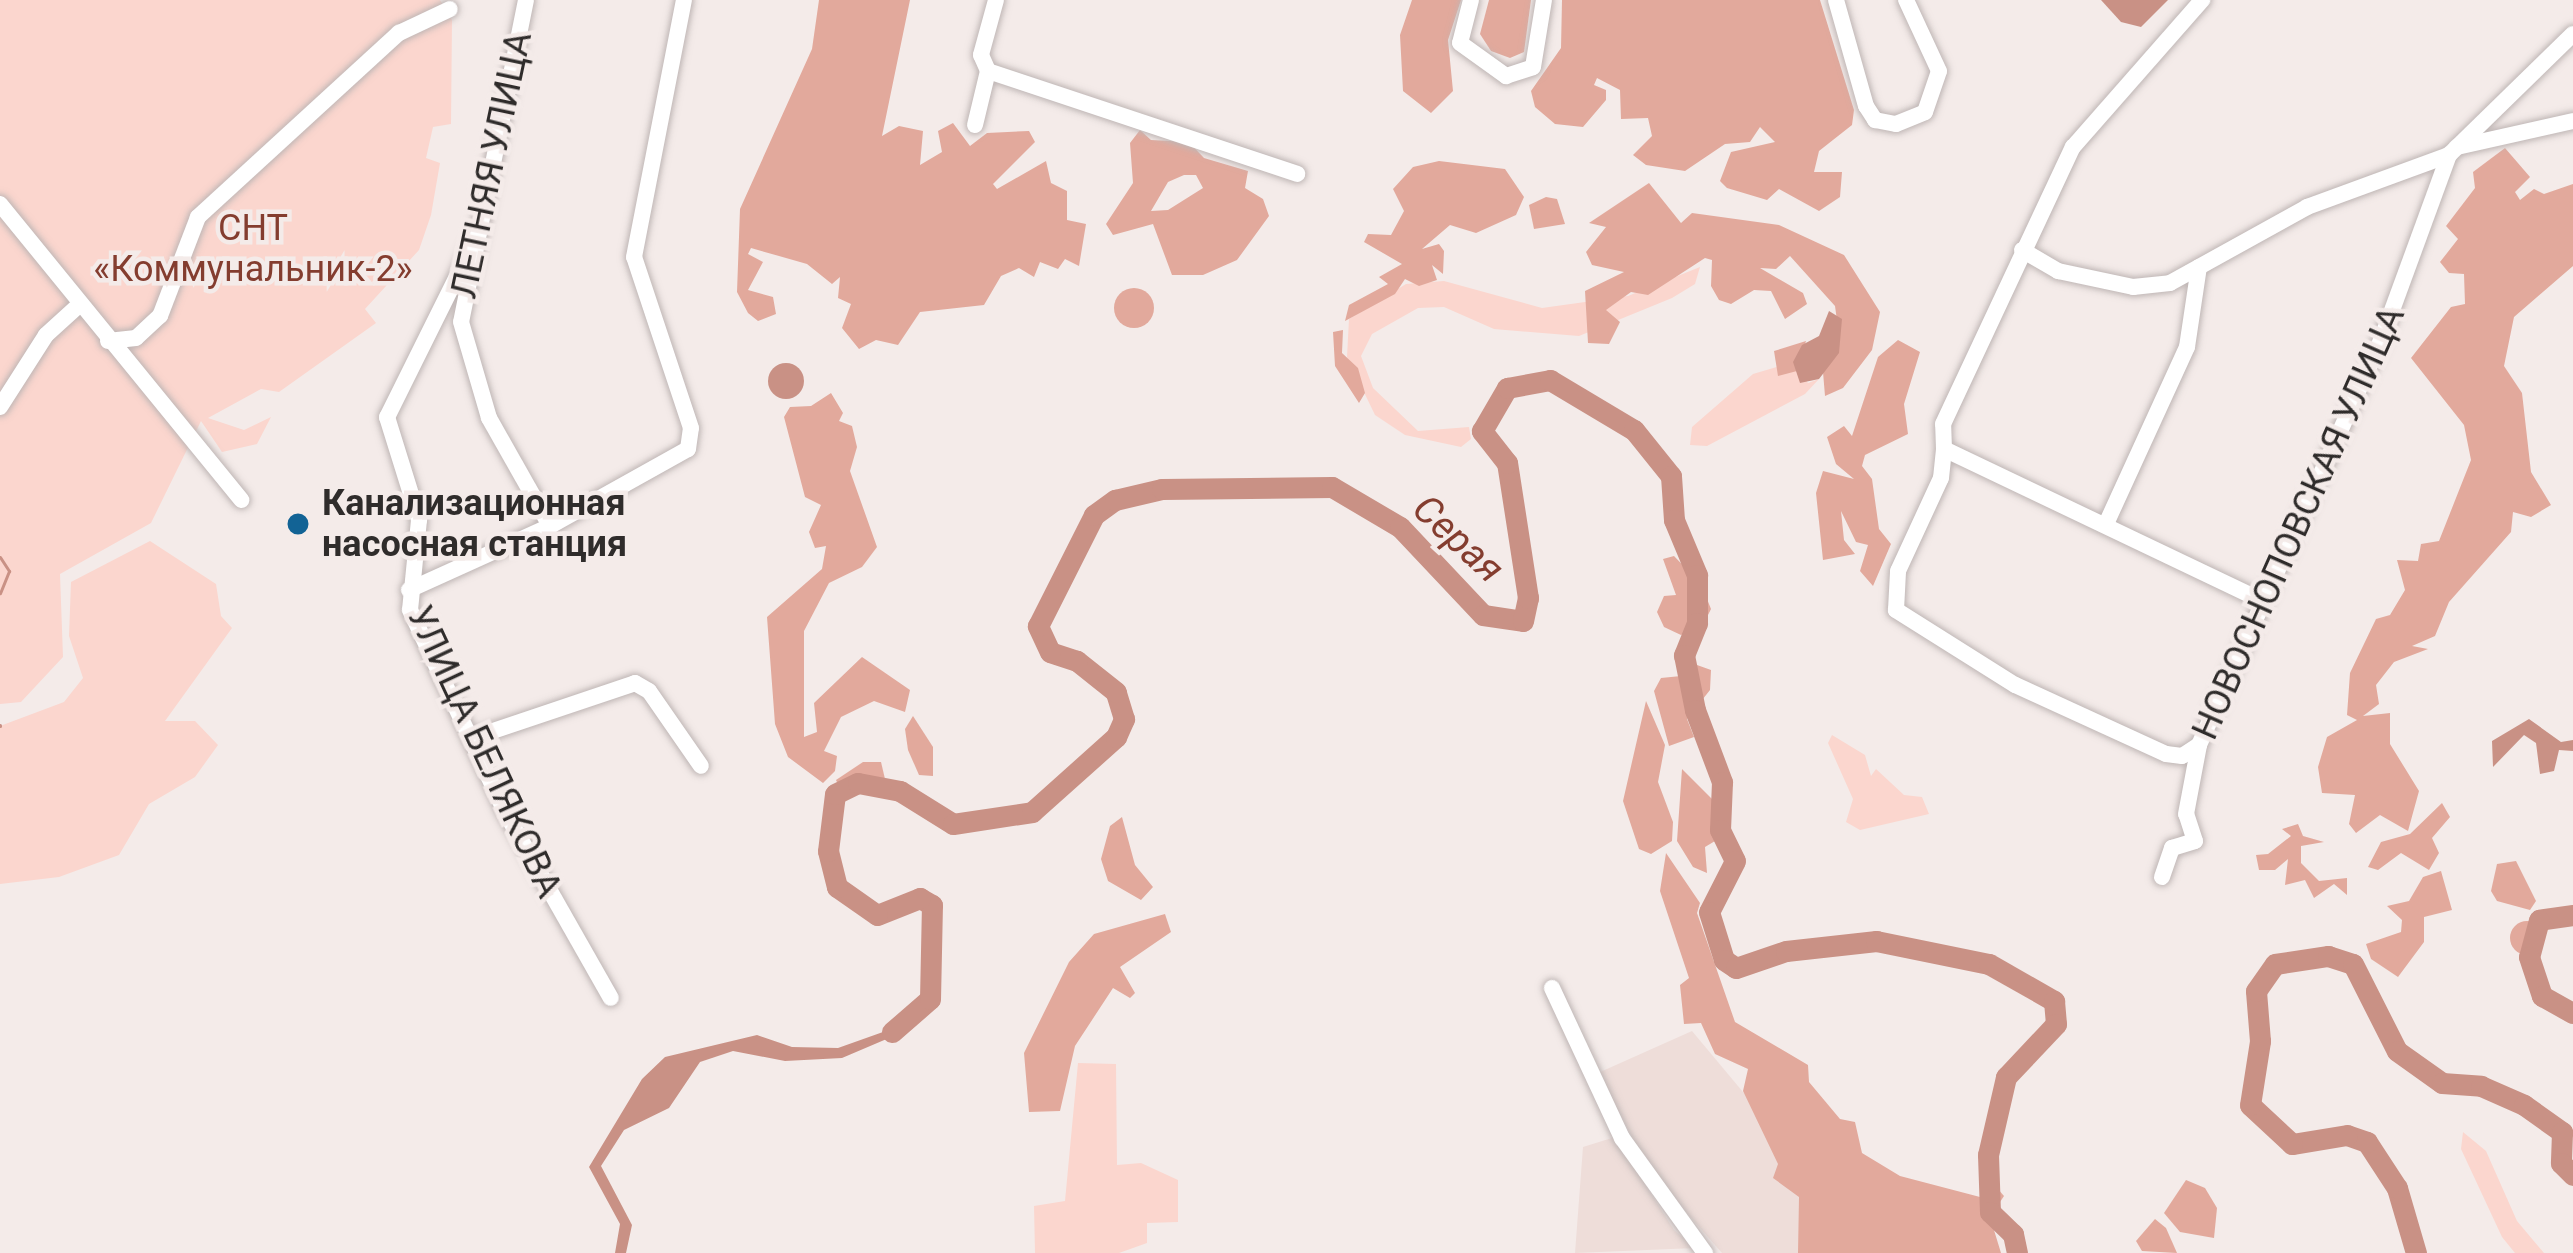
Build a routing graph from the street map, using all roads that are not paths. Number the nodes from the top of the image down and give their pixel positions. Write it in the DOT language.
graph roads {
  1 [pos="526,0"];
  2 [pos="684,0"];
  3 [pos="996,0"];
  4 [pos="1471,0"];
  5 [pos="1544,0"];
  6 [pos="1836,0"];
  7 [pos="1906,0"];
  8 [pos="2202,0"];
  9 [pos="450,9"];
  10 [pos="2573,34"];
  11 [pos="988,71"];
  12 [pos="2573,121"];
  13 [pos="975,125"];
  14 [pos="2453,151"];
  15 [pos="1298,175"];
  16 [pos="0,203"];
  17 [pos="479,232"];
  18 [pos="2022,250"];
  19 [pos="2199,266"];
  20 [pos="79,305"];
  21 [pos="107,341"];
  22 [pos="0,407"];
  23 [pos="1944,449"];
  24 [pos="241,500"];
  25 [pos="2106,524"];
  26 [pos="550,526"];
  27 [pos="409,590"];
  28 [pos="2259,599"];
  29 [pos="475,737"];
  30 [pos="2199,745"];
  31 [pos="701,766"];
  32 [pos="2162,877"];
  33 [pos="1552,988"];
  34 [pos="611,998"];
  35 [pos="1706,1253"];
  1 -- 17 [label="street, ЛЕТНЯЯ УЛИЦА"];
  2 -- 26 [label="street"];
  3 -- 11 [label="street"];
  4 -- 5 [label="street"];
  6 -- 7 [label="street"];
  8 -- 18 [label="street"];
  9 -- 21 [label="street"];
  10 -- 14 [label="street"];
  11 -- 13 [label="street"];
  11 -- 15 [label="street"];
  12 -- 14 [label="street"];
  14 -- 19 [label="street"];
  14 -- 28 [label="street, НОВОСНОПОВСКАЯ УЛИЦА"];
  16 -- 20 [label="street"];
  17 -- 26 [label="street, ЛЕТНЯЯ УЛИЦА"];
  17 -- 27 [label="street, УЛИЦА БЕЛЯКОВА"];
  18 -- 19 [label="street"];
  18 -- 23 [label="street"];
  19 -- 25 [label="street"];
  20 -- 21 [label="street"];
  20 -- 22 [label="street"];
  21 -- 24 [label="street"];
  23 -- 25 [label="street"];
  23 -- 30 [label="street"];
  25 -- 28 [label="street"];
  26 -- 27 [label="street"];
  27 -- 29 [label="street, УЛИЦА БЕЛЯКОВА"];
  28 -- 30 [label="street, НОВОСНОПОВСКАЯ УЛИЦА"];
  29 -- 31 [label="street"];
  29 -- 34 [label="street, УЛИЦА БЕЛЯКОВА"];
  30 -- 32 [label="street, НОВОСНОПОВСКАЯ УЛИЦА"];
  33 -- 35 [label="street"];
}
